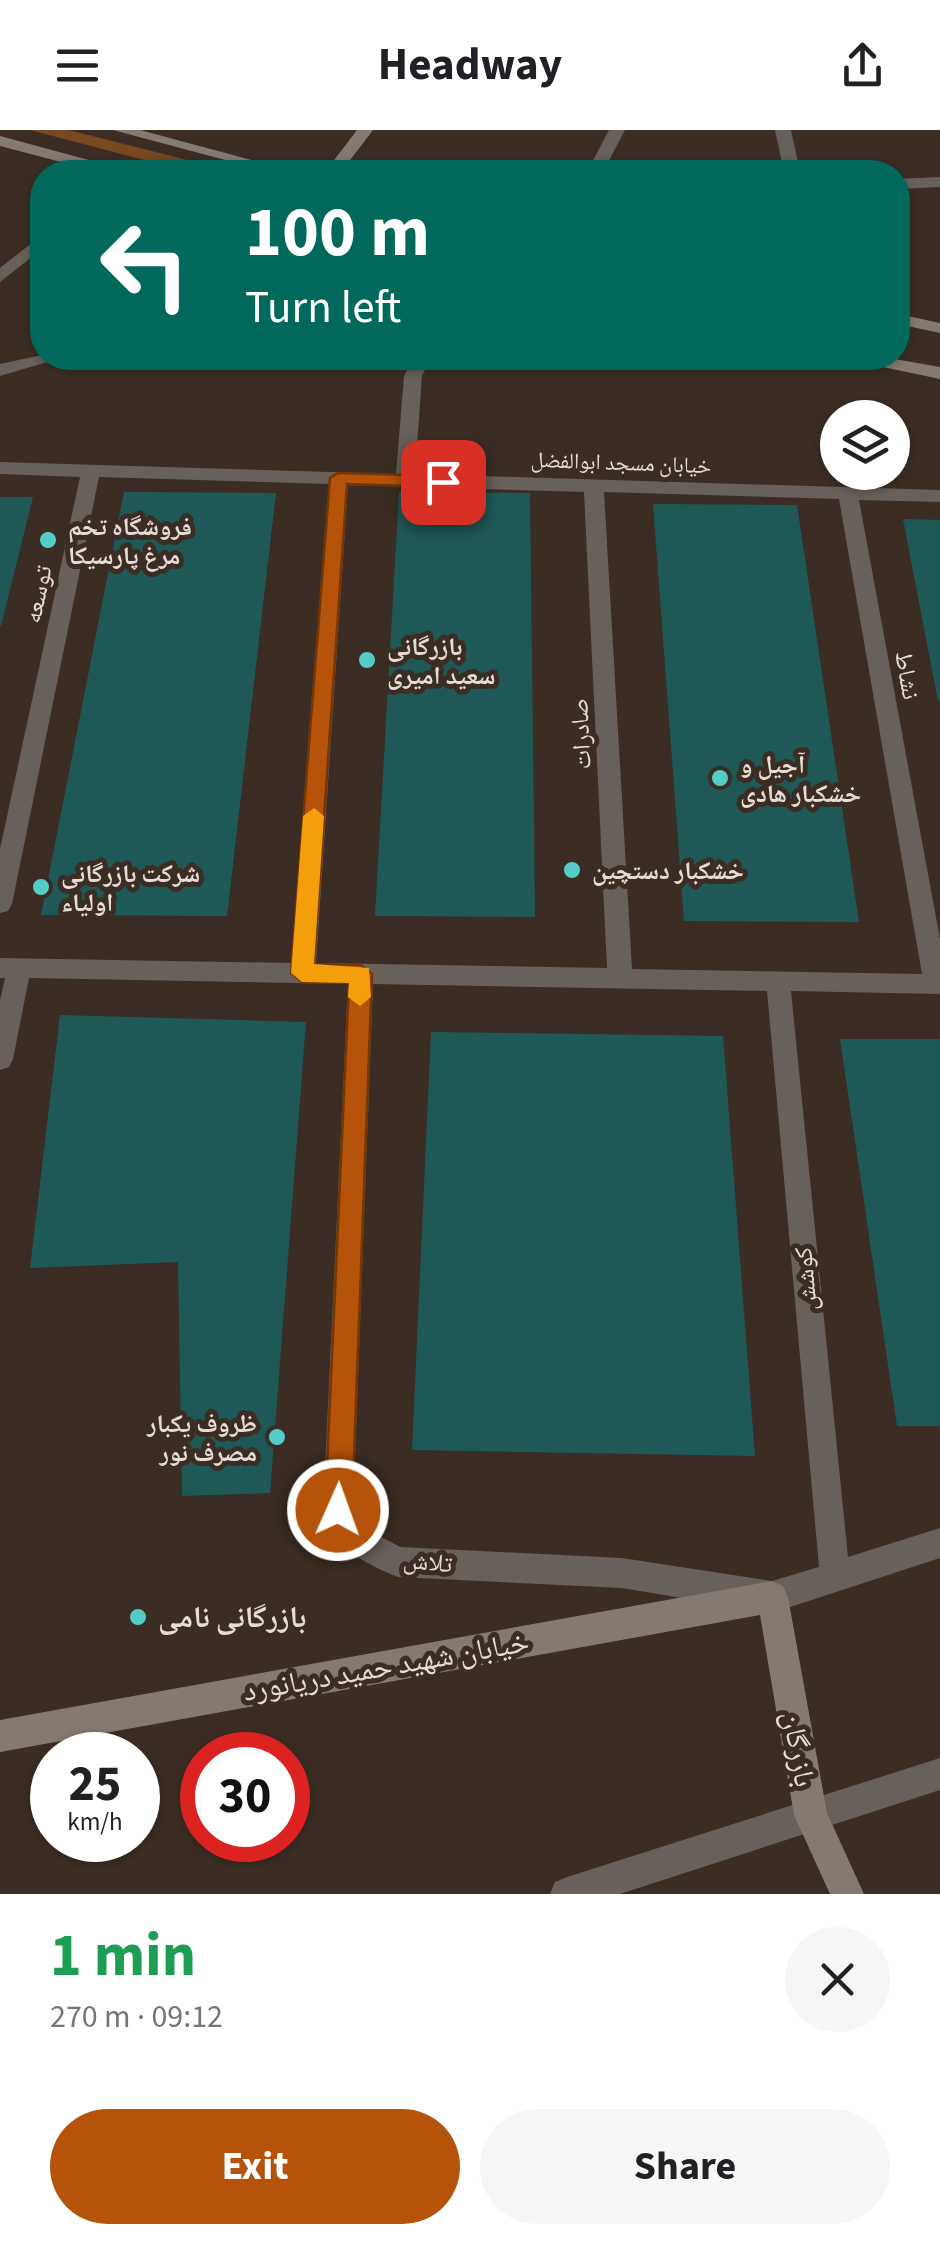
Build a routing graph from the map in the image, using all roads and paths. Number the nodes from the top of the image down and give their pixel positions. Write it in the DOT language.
graph roads {
  1 [pos="121,130"];
  2 [pos="366,130"];
  3 [pos="617,130"];
  4 [pos="783,130"];
  5 [pos="0,141"];
  6 [pos="71,160"];
  7 [pos="240,160"];
  8 [pos="342,160"];
  9 [pos="601,160"];
  10 [pos="789,160"];
  11 [pos="940,182"];
  12 [pos="910,183"];
  13 [pos="30,251"];
  14 [pos="0,277"];
  15 [pos="910,322"];
  16 [pos="940,328"];
  17 [pos="30,363"];
  18 [pos="910,368"];
  19 [pos="0,370"];
  20 [pos="416,370"];
  21 [pos="940,374"];
  22 [pos="0,468"];
  23 [pos="91,471"];
  24 [pos="338,478"];
  25 [pos="405,480"];
  26 [pos="594,486"];
  27 [pos="848,494"];
  28 [pos="940,496"];
  29 [pos="0,904"];
  30 [pos="9,968"];
  31 [pos="302,973"];
  32 [pos="361,974"];
  33 [pos="620,978"];
  34 [pos="778,981"];
  35 [pos="938,984"];
  36 [pos="0,1059"];
  37 [pos="940,1543"];
  38 [pos="835,1576"];
  39 [pos="772,1596"];
  40 [pos="0,1736"];
  41 [pos="940,1774"];
  42 [pos="811,1815"];
  43 [pos="566,1894"];
  44 [pos="848,1894"];
  1 -- 7 [label="street"];
  2 -- 8 [label="street"];
  3 -- 9 [label="street"];
  4 -- 10 [label="street"];
  5 -- 6 [label="street"];
  11 -- 12 [label="street"];
  13 -- 14 [label="street"];
  15 -- 16 [label="street"];
  17 -- 19 [label="street"];
  18 -- 21 [label="street"];
  20 -- 25 [label="street"];
  22 -- 23 [label="street, خیابان مسجد ابوالفضل"];
  23 -- 24 [label="street, خیابان مسجد ابوالفضل"];
  23 -- 29 [label="street, توسعه"];
  24 -- 25 [label="street, خیابان مسجد ابوالفضل"];
  24 -- 31 [label="street"];
  25 -- 26 [label="street, خیابان مسجد ابوالفضل"];
  26 -- 27 [label="street, خیابان مسجد ابوالفضل"];
  26 -- 33 [label="street, صادرات"];
  27 -- 28 [label="street, خیابان مسجد ابوالفضل"];
  27 -- 35 [label="street, نشاط"];
  30 -- 31 [label="street"];
  30 -- 36 [label="street"];
  31 -- 32 [label="street"];
  32 -- 33 [label="street"];
  32 -- 39 [label="street, تلاش"];
  33 -- 34 [label="street"];
  34 -- 35 [label="street"];
  34 -- 38 [label="street, کوشش"];
  37 -- 38 [label="street"];
  38 -- 39 [label="street"];
  39 -- 40 [label="street, خیابان شهید حمید دریانورد"];
  39 -- 42 [label="street, بازرگان"];
  41 -- 42 [label="street"];
  42 -- 43 [label="street"];
  42 -- 44 [label="street, بازرگان"];
}
